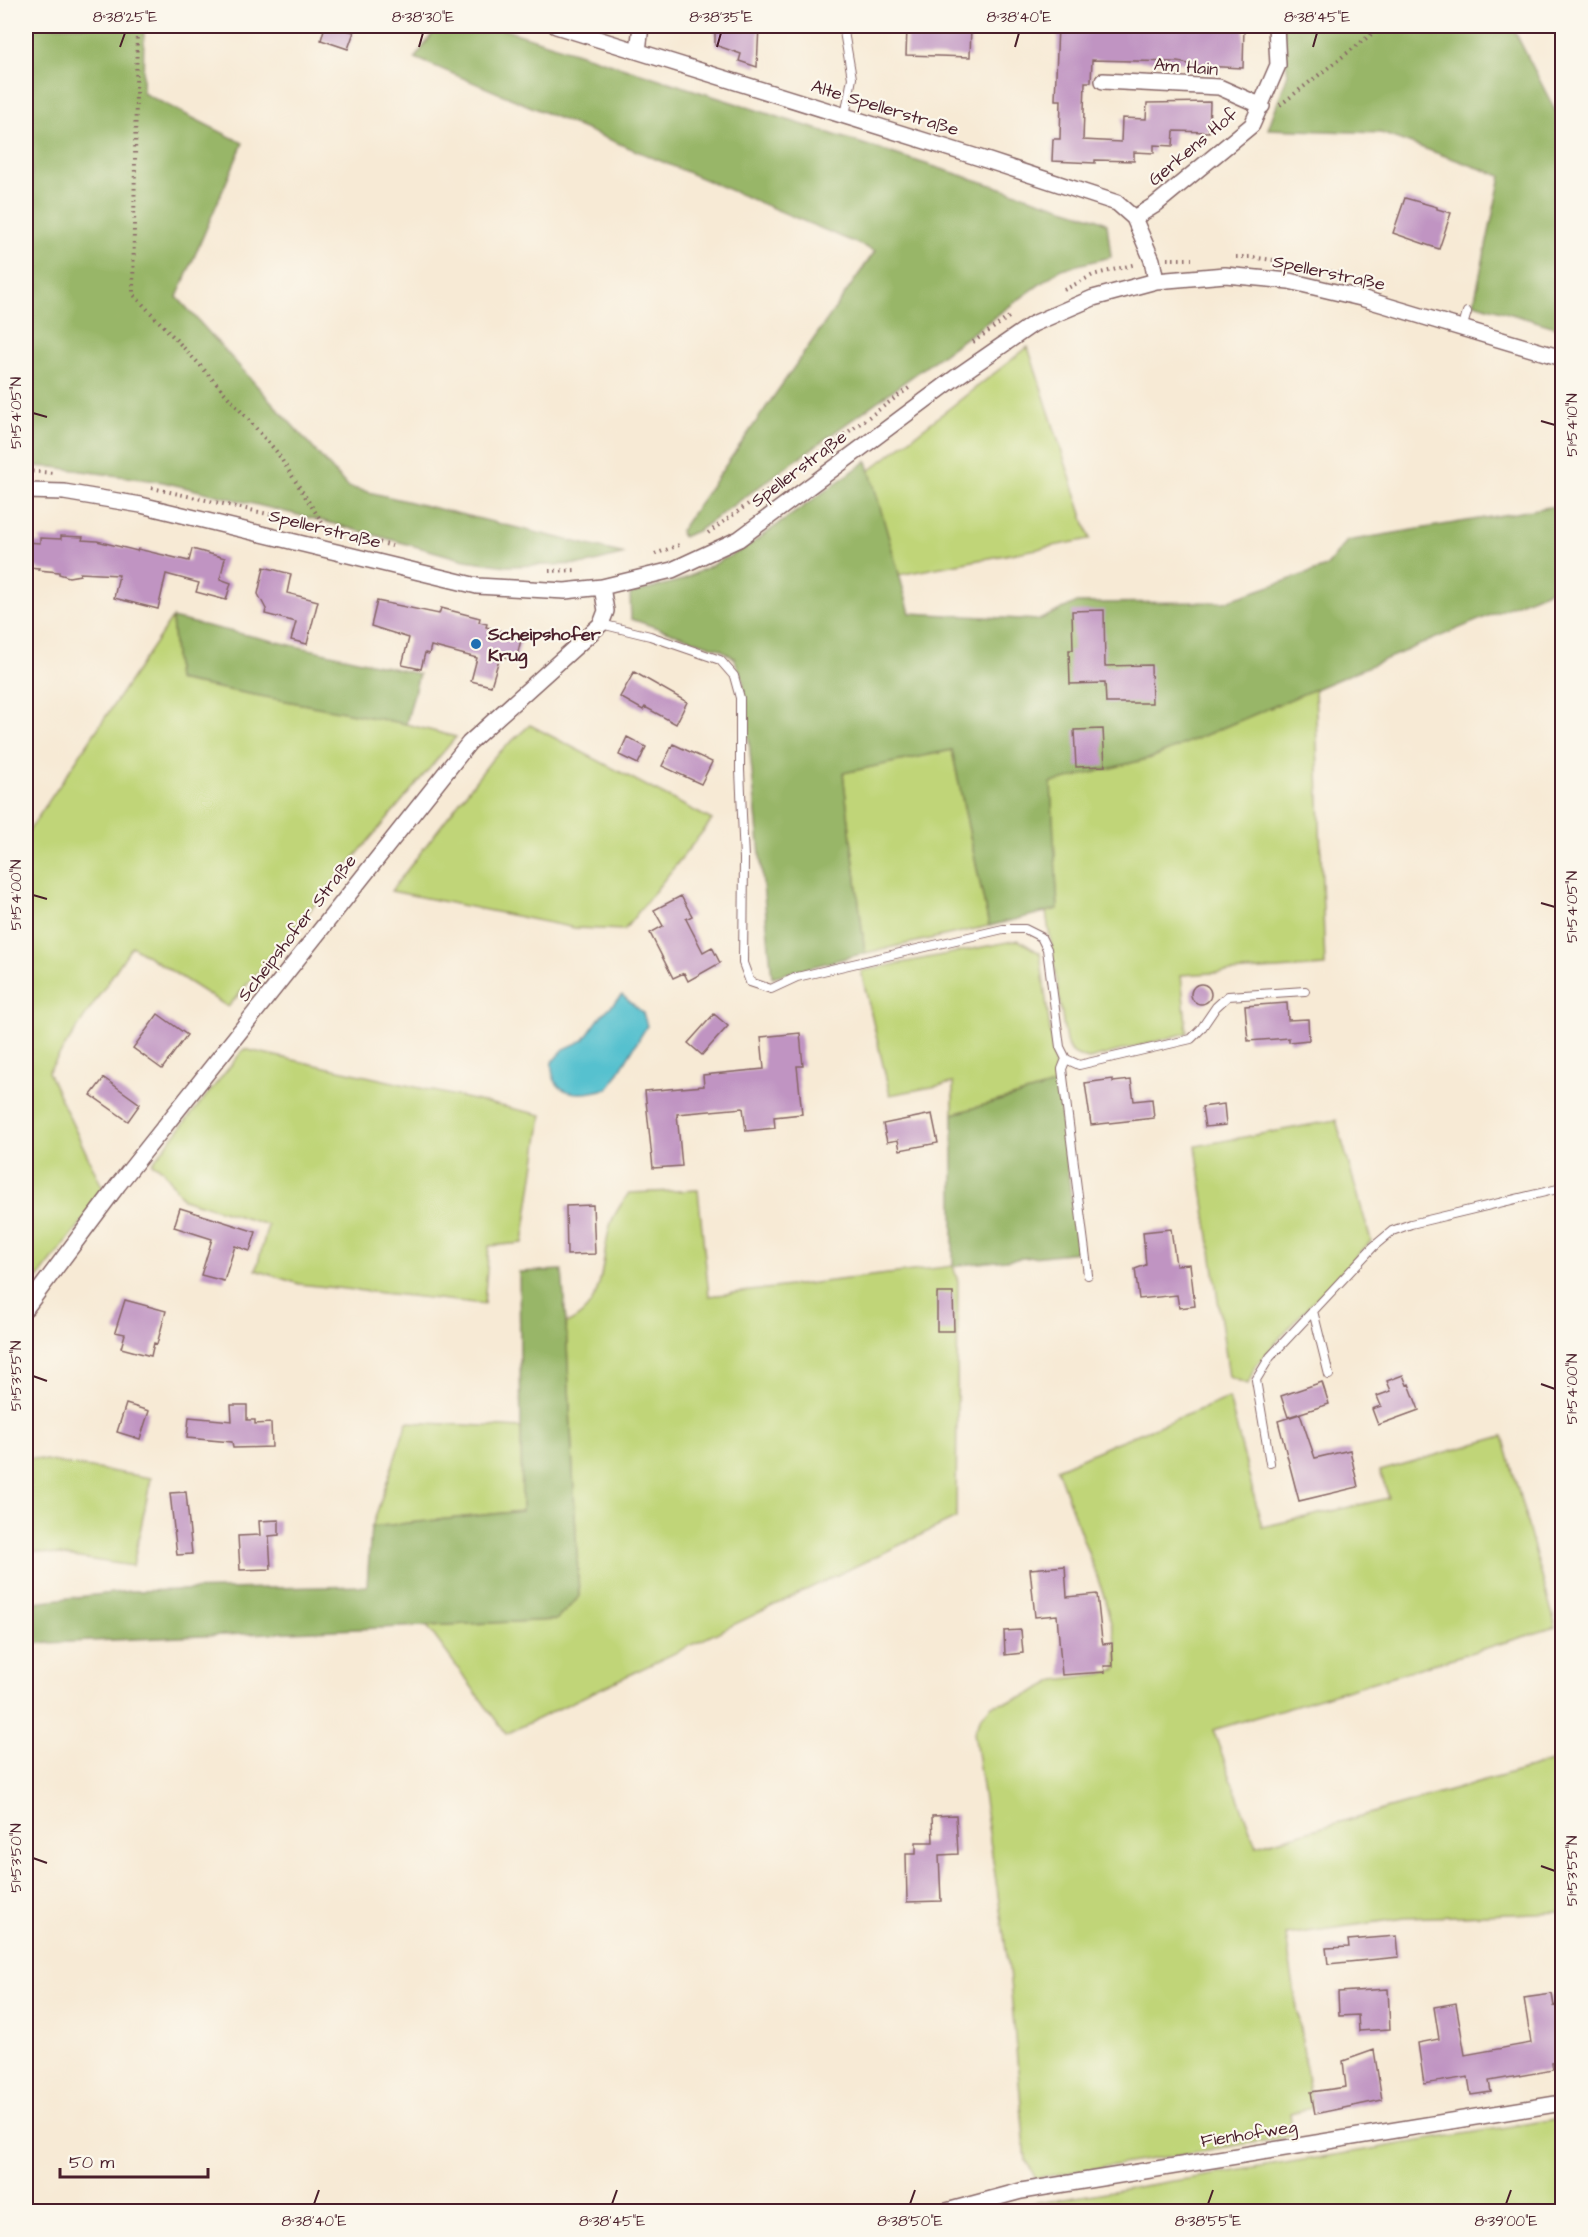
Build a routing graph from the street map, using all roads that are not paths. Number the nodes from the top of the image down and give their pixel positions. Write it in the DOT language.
graph roads {
  1 [pos="556,26"];
  2 [pos="640,26"];
  3 [pos="843,26"];
  4 [pos="1276,26"];
  5 [pos="638,51"];
  6 [pos="1103,81"];
  7 [pos="1262,106"];
  8 [pos="845,116"];
  9 [pos="1134,218"];
  10 [pos="1156,281"];
  11 [pos="1467,312"];
  12 [pos="1462,329"];
  13 [pos="1563,358"];
  14 [pos="26,491"];
  15 [pos="602,587"];
  16 [pos="601,624"];
  17 [pos="1305,991"];
  18 [pos="1066,1059"];
  19 [pos="1563,1188"];
  20 [pos="1088,1275"];
  21 [pos="26,1308"];
  22 [pos="1313,1311"];
  23 [pos="1329,1375"];
  24 [pos="1270,1463"];
  25 [pos="1563,2103"];
  26 [pos="943,2211"];
  1 -- 5 [label="street, Alte Spellerstraße"];
  2 -- 5 [label="street"];
  3 -- 8 [label="lane"];
  4 -- 7 [label="street, Gerkens Hof"];
  5 -- 8 [label="street, Alte Spellerstraße"];
  6 -- 7 [label="street, Am Hain"];
  7 -- 9 [label="street, Gerkens Hof"];
  8 -- 9 [label="street, Alte Spellerstraße"];
  9 -- 10 [label="street"];
  10 -- 12 [label="street, Spellerstraße"];
  10 -- 15 [label="street, Spellerstraße"];
  11 -- 12 [label="lane"];
  12 -- 13 [label="street, Spellerstraße"];
  14 -- 15 [label="street, Spellerstraße"];
  15 -- 16 [label="street"];
  16 -- 18 [label="lane"];
  16 -- 21 [label="street, Scheipshofer Straße"];
  17 -- 18 [label="lane"];
  18 -- 20 [label="lane"];
  19 -- 22 [label="lane"];
  22 -- 23 [label="lane"];
  22 -- 24 [label="lane"];
  25 -- 26 [label="street, Fienhofweg"];
}
